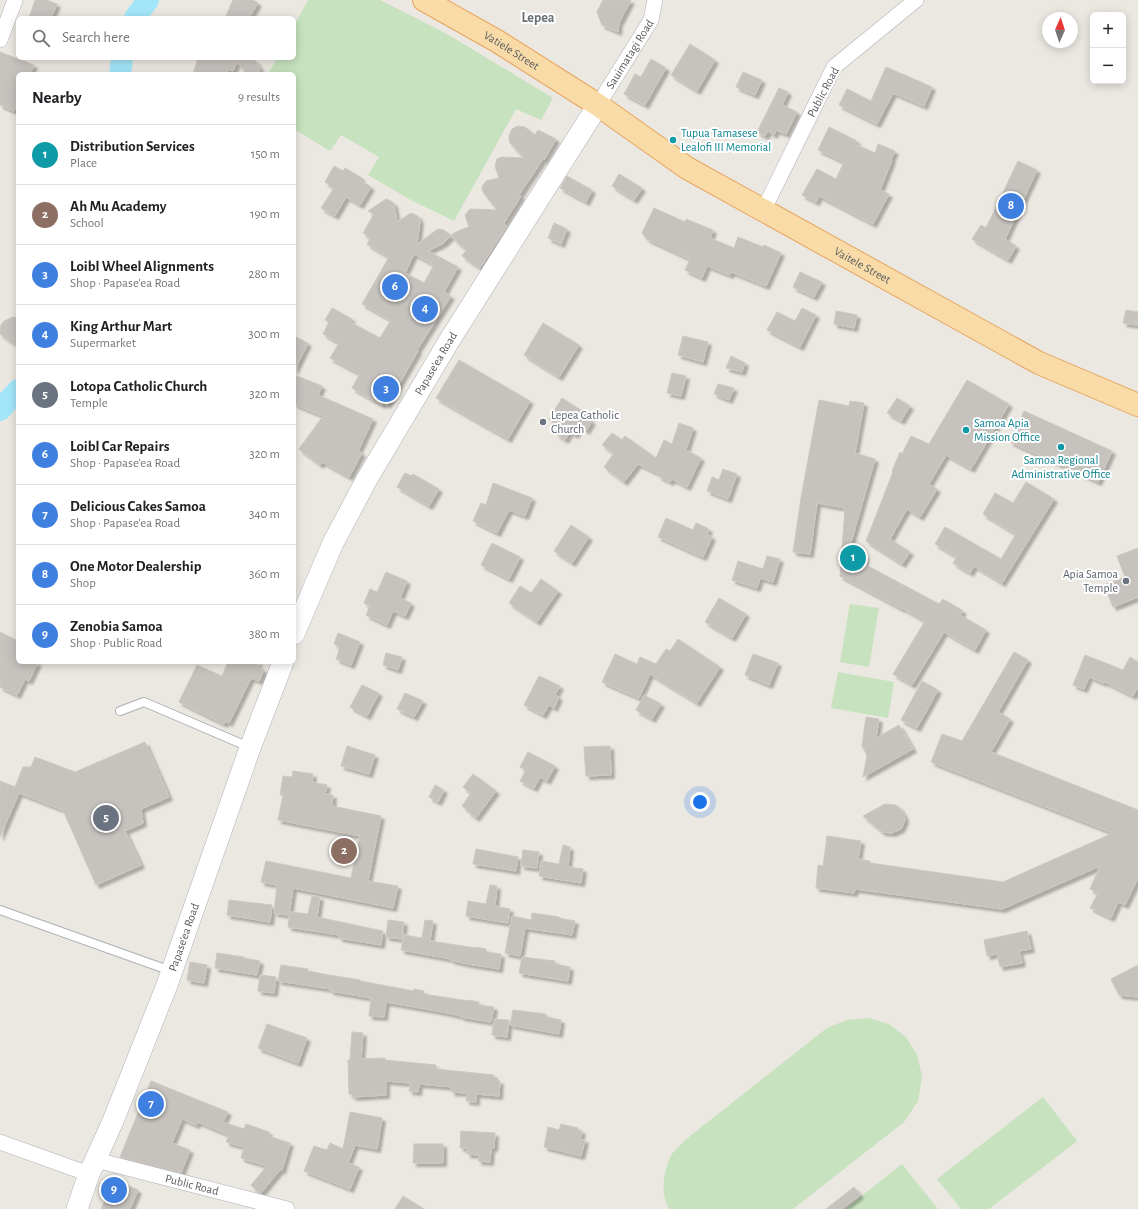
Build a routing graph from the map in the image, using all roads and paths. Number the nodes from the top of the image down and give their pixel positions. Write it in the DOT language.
graph roads {
  1 [pos="15,0"];
  2 [pos="424,0"];
  3 [pos="656,0"];
  4 [pos="916,0"];
  5 [pos="0,40"];
  6 [pos="598,105"];
  7 [pos="763,211"];
  8 [pos="1138,405"];
  9 [pos="296,629"];
  10 [pos="282,664"];
  11 [pos="120,711"];
  12 [pos="250,748"];
  13 [pos="0,910"];
  14 [pos="172,971"];
  15 [pos="0,1142"];
  16 [pos="93,1167"];
  17 [pos="77,1209"];
  18 [pos="287,1209"];
  1 -- 5 [label="street"];
  2 -- 6 [label="main road, Vatiele Street"];
  3 -- 6 [label="street, Sauimatagi Road"];
  4 -- 7 [label="street, Public Road"];
  6 -- 7 [label="main road, Vaitele Street"];
  6 -- 9 [label="main road, Papase'ea Road"];
  7 -- 8 [label="main road, Vaitele Street"];
  10 -- 12 [label="main road, Papase'ea Road"];
  11 -- 12 [label="lane"];
  12 -- 14 [label="main road, Papase'ea Road"];
  13 -- 14 [label="lane"];
  14 -- 16 [label="main road, Papase'ea Road"];
  15 -- 16 [label="street, Public Road"];
  16 -- 17 [label="main road, Papase'ea Road"];
  16 -- 18 [label="street, Public Road"];
}
